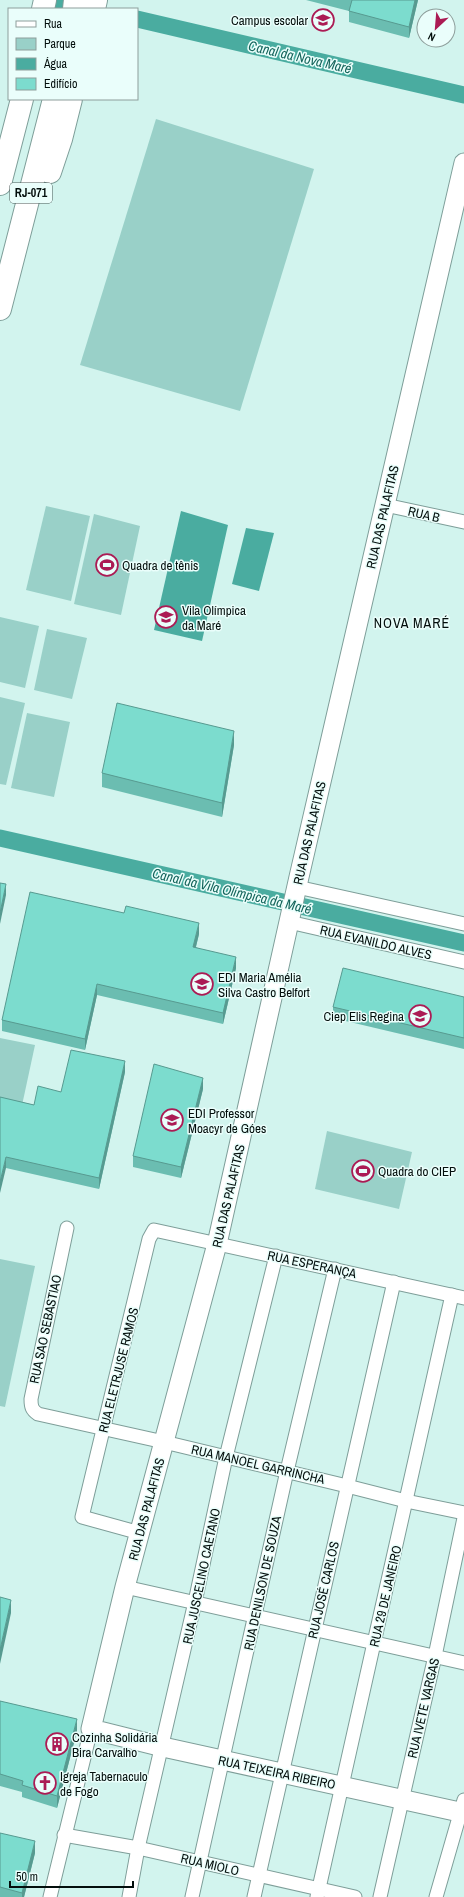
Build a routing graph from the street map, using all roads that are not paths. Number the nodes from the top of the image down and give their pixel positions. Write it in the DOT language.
graph roads {
  1 [pos="22,100"];
  2 [pos="54,100"];
  3 [pos="71,100"];
  4 [pos="464,163"];
  5 [pos="0,184"];
  6 [pos="6,287"];
  7 [pos="0,309"];
  8 [pos="385,505"];
  9 [pos="464,522"];
  10 [pos="292,906"];
  11 [pos="464,924"];
  12 [pos="464,962"];
  13 [pos="66,1228"];
  14 [pos="160,1230"];
  15 [pos="218,1244"];
  16 [pos="276,1256"];
  17 [pos="335,1269"];
  18 [pos="394,1282"];
  19 [pos="458,1296"];
  20 [pos="52,1418"];
  21 [pos="104,1428"];
  22 [pos="164,1442"];
  23 [pos="226,1457"];
  24 [pos="287,1471"];
  25 [pos="347,1486"];
  26 [pos="406,1501"];
  27 [pos="464,1514"];
  28 [pos="464,1518"];
  29 [pos="140,1533"];
  30 [pos="125,1587"];
  31 [pos="195,1602"];
  32 [pos="255,1616"];
  33 [pos="315,1629"];
  34 [pos="374,1643"];
  35 [pos="435,1656"];
  36 [pos="464,1663"];
  37 [pos="91,1729"];
  38 [pos="163,1747"];
  39 [pos="222,1760"];
  40 [pos="281,1773"];
  41 [pos="341,1786"];
  42 [pos="402,1800"];
  43 [pos="463,1808"];
  44 [pos="64,1835"];
  45 [pos="138,1848"];
  46 [pos="199,1861"];
  47 [pos="258,1875"];
  48 [pos="318,1893"];
  49 [pos="50,1897"];
  50 [pos="129,1897"];
  51 [pos="192,1897"];
  52 [pos="254,1897"];
  53 [pos="354,1897"];
  54 [pos="380,1897"];
  55 [pos="436,1897"];
  1 -- 5 [label="highway, RJ-071"];
  2 -- 6 [label="highway, RJ-071"];
  3 -- 6 [label="highway"];
  4 -- 8 [label="street, RUA DAS PALAFITAS"];
  6 -- 7 [label="highway, RJ-071"];
  8 -- 9 [label="street, RUA B"];
  8 -- 10 [label="street, RUA DAS PALAFITAS"];
  10 -- 11 [label="street"];
  10 -- 12 [label="street, RUA EVANILDO ALVES"];
  10 -- 15 [label="street, RUA DAS PALAFITAS"];
  13 -- 20 [label="street, RUA SAO SEBASTIAO"];
  14 -- 15 [label="street, RUA ESPERANÇA"];
  14 -- 21 [label="street, RUA ELETRJUSE RAMOS"];
  15 -- 16 [label="street, RUA ESPERANÇA"];
  15 -- 22 [label="street, RUA DAS PALAFITAS"];
  16 -- 17 [label="street, RUA ESPERANÇA"];
  16 -- 23 [label="street, RUA JUSCELINO CAETANO"];
  17 -- 18 [label="street, RUA ESPERANÇA"];
  17 -- 24 [label="street, RUA DENILSON DE SOUZA"];
  18 -- 19 [label="street, RUA ESPERANÇA"];
  18 -- 25 [label="street, RUA JOSÉ CARLOS"];
  19 -- 26 [label="street, RUA 29 DE JANEIRO"];
  20 -- 21 [label="street, RUA MANOEL GARRINCHA"];
  21 -- 22 [label="street, RUA MANOEL GARRINCHA"];
  21 -- 29 [label="street, RUA ELETRJUSE RAMOS"];
  22 -- 23 [label="street, RUA MANOEL GARRINCHA"];
  22 -- 29 [label="street, RUA DAS PALAFITAS"];
  23 -- 24 [label="street, RUA MANOEL GARRINCHA"];
  23 -- 31 [label="street, RUA JUSCELINO CAETANO"];
  24 -- 25 [label="street, RUA MANOEL GARRINCHA"];
  24 -- 32 [label="street, RUA DENILSON DE SOUZA"];
  25 -- 26 [label="street, RUA MANOEL GARRINCHA"];
  25 -- 33 [label="street, RUA JOSÉ CARLOS"];
  26 -- 27 [label="street, RUA MANOEL GARRINCHA"];
  26 -- 34 [label="street, RUA 29 DE JANEIRO"];
  28 -- 35 [label="street, RUA IVETE VARGAS"];
  29 -- 30 [label="street, RUA DAS PALAFITAS"];
  30 -- 31 [label="street"];
  30 -- 37 [label="street, RUA DAS PALAFITAS"];
  31 -- 32 [label="street"];
  31 -- 38 [label="street, RUA JUSCELINO CAETANO"];
  32 -- 33 [label="street"];
  32 -- 39 [label="street, RUA DENILSON DE SOUZA"];
  33 -- 34 [label="street"];
  33 -- 40 [label="street, RUA JOSÉ CARLOS"];
  34 -- 35 [label="street"];
  34 -- 41 [label="street, RUA 29 DE JANEIRO"];
  35 -- 36 [label="street"];
  35 -- 42 [label="street, RUA IVETE VARGAS"];
  37 -- 38 [label="street, RUA TEIXEIRA RIBEIRO"];
  37 -- 44 [label="street, RUA DAS PALAFITAS"];
  38 -- 39 [label="street, RUA TEIXEIRA RIBEIRO"];
  38 -- 45 [label="street, RUA JUSCELINO CAETANO"];
  39 -- 40 [label="street, RUA TEIXEIRA RIBEIRO"];
  39 -- 46 [label="street, RUA DENILSON DE SOUZA"];
  40 -- 41 [label="street, RUA TEIXEIRA RIBEIRO"];
  40 -- 47 [label="street, RUA JOSÉ CARLOS"];
  41 -- 42 [label="street, RUA TEIXEIRA RIBEIRO"];
  41 -- 48 [label="street, RUA 29 DE JANEIRO"];
  42 -- 43 [label="street, RUA TEIXEIRA RIBEIRO"];
  42 -- 54 [label="street, RUA IVETE VARGAS"];
  43 -- 55 [label="street"];
  44 -- 45 [label="street, RUA MIOLO"];
  44 -- 49 [label="street, RUA DAS PALAFITAS"];
  45 -- 46 [label="street, RUA MIOLO"];
  45 -- 50 [label="street, RUA JUSCELINO CAETANO"];
  46 -- 47 [label="street, RUA MIOLO"];
  46 -- 51 [label="street, RUA DENILSON DE SOUZA"];
  47 -- 48 [label="street, RUA MIOLO"];
  47 -- 52 [label="street, RUA JOSÉ CARLOS"];
  48 -- 53 [label="street, RUA MIOLO"];
}
